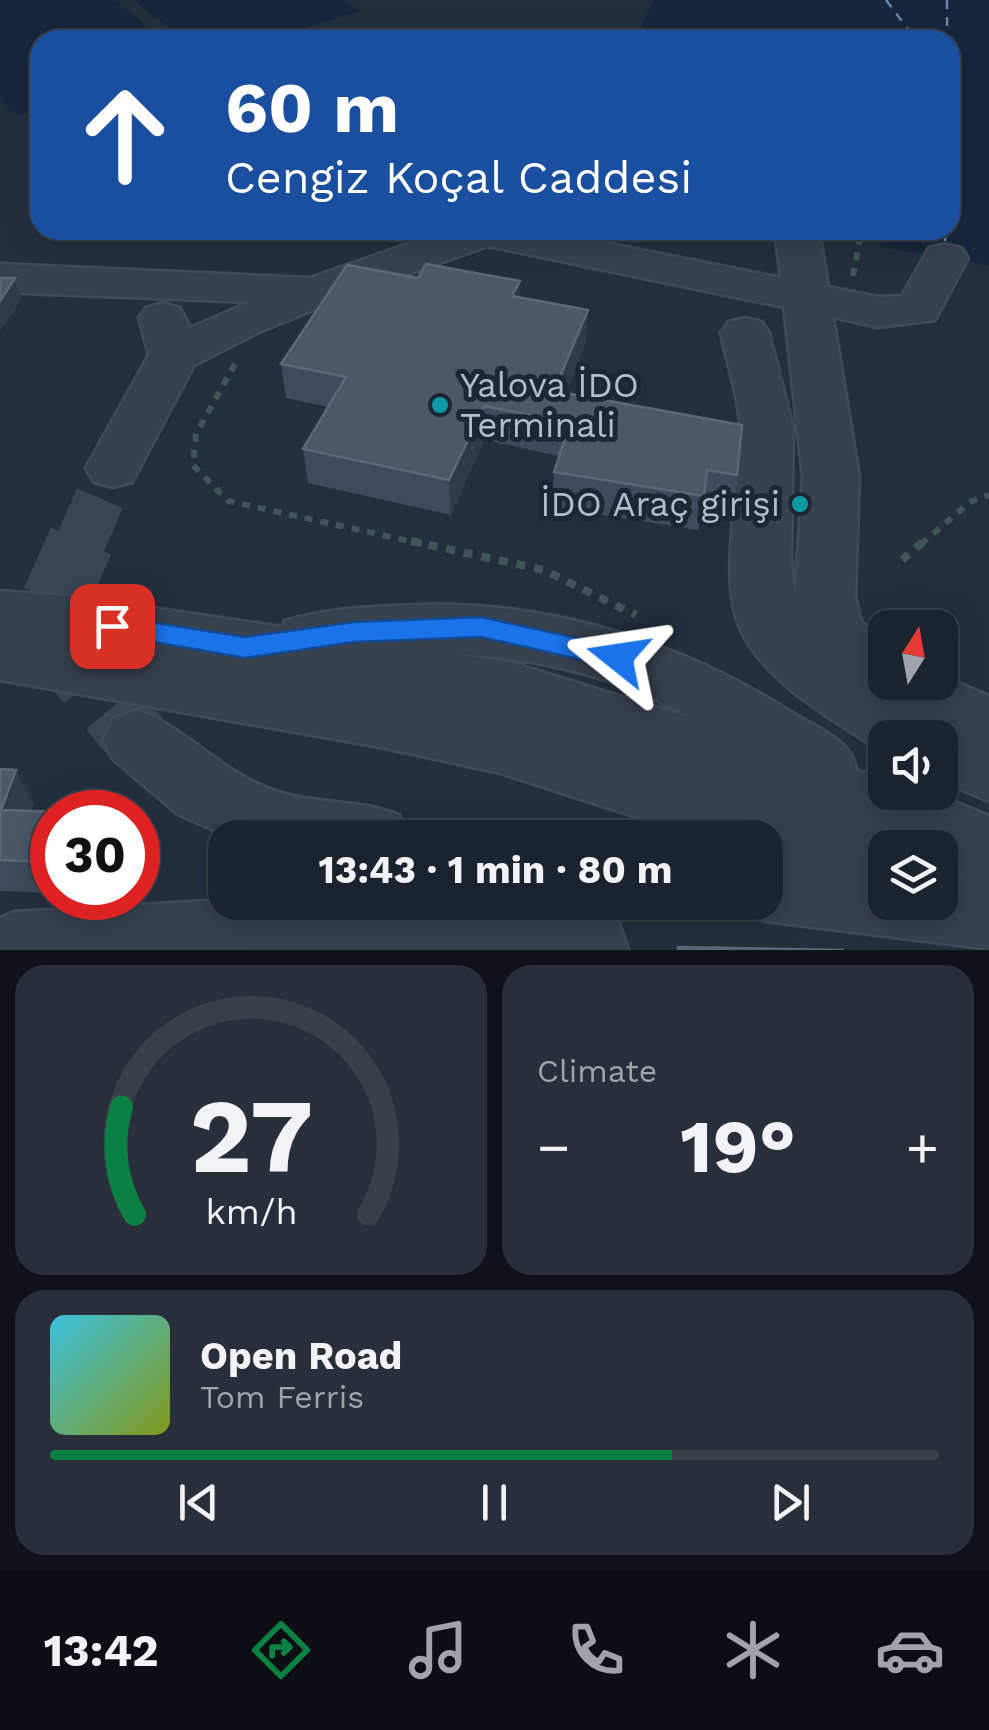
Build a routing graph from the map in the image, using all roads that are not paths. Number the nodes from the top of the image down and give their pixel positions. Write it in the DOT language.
graph roads {
  1 [pos="462,240"];
  2 [pos="532,240"];
  3 [pos="785,240"];
  4 [pos="801,240"];
  5 [pos="945,258"];
  6 [pos="0,278"];
  7 [pos="720,278"];
  8 [pos="140,283"];
  9 [pos="322,290"];
  10 [pos="821,306"];
  11 [pos="745,333"];
  12 [pos="174,355"];
  13 [pos="113,468"];
  14 [pos="730,539"];
  15 [pos="0,615"];
  16 [pos="0,654"];
  17 [pos="858,682"];
  18 [pos="899,720"];
  19 [pos="989,727"];
  20 [pos="137,739"];
  21 [pos="958,758"];
  22 [pos="989,771"];
  23 [pos="268,820"];
  24 [pos="873,830"];
  25 [pos="868,837"];
  26 [pos="958,871"];
  27 [pos="783,888"];
  28 [pos="989,895"];
  29 [pos="868,898"];
  30 [pos="958,909"];
  31 [pos="989,913"];
  32 [pos="220,944"];
  33 [pos="589,945"];
  34 [pos="14,950"];
  1 -- 9 [label="street"];
  2 -- 7 [label="street"];
  3 -- 7 [label="street"];
  4 -- 10 [label="street"];
  5 -- 10 [label="street"];
  6 -- 8 [label="street"];
  7 -- 10 [label="street"];
  8 -- 9 [label="street"];
  8 -- 12 [label="street"];
  9 -- 12 [label="street"];
  10 -- 17 [label="street"];
  11 -- 17 [label="street"];
  12 -- 13 [label="street"];
  14 -- 17 [label="street"];
  15 -- 24 [label="street"];
  16 -- 25 [label="street"];
  17 -- 18 [label="street"];
  17 -- 19 [label="street"];
  20 -- 23 [label="street"];
  21 -- 22 [label="street"];
  26 -- 28 [label="street"];
  27 -- 29 [label="street"];
  30 -- 31 [label="street"];
  32 -- 33 [label="street"];
  32 -- 34 [label="street"];
}
